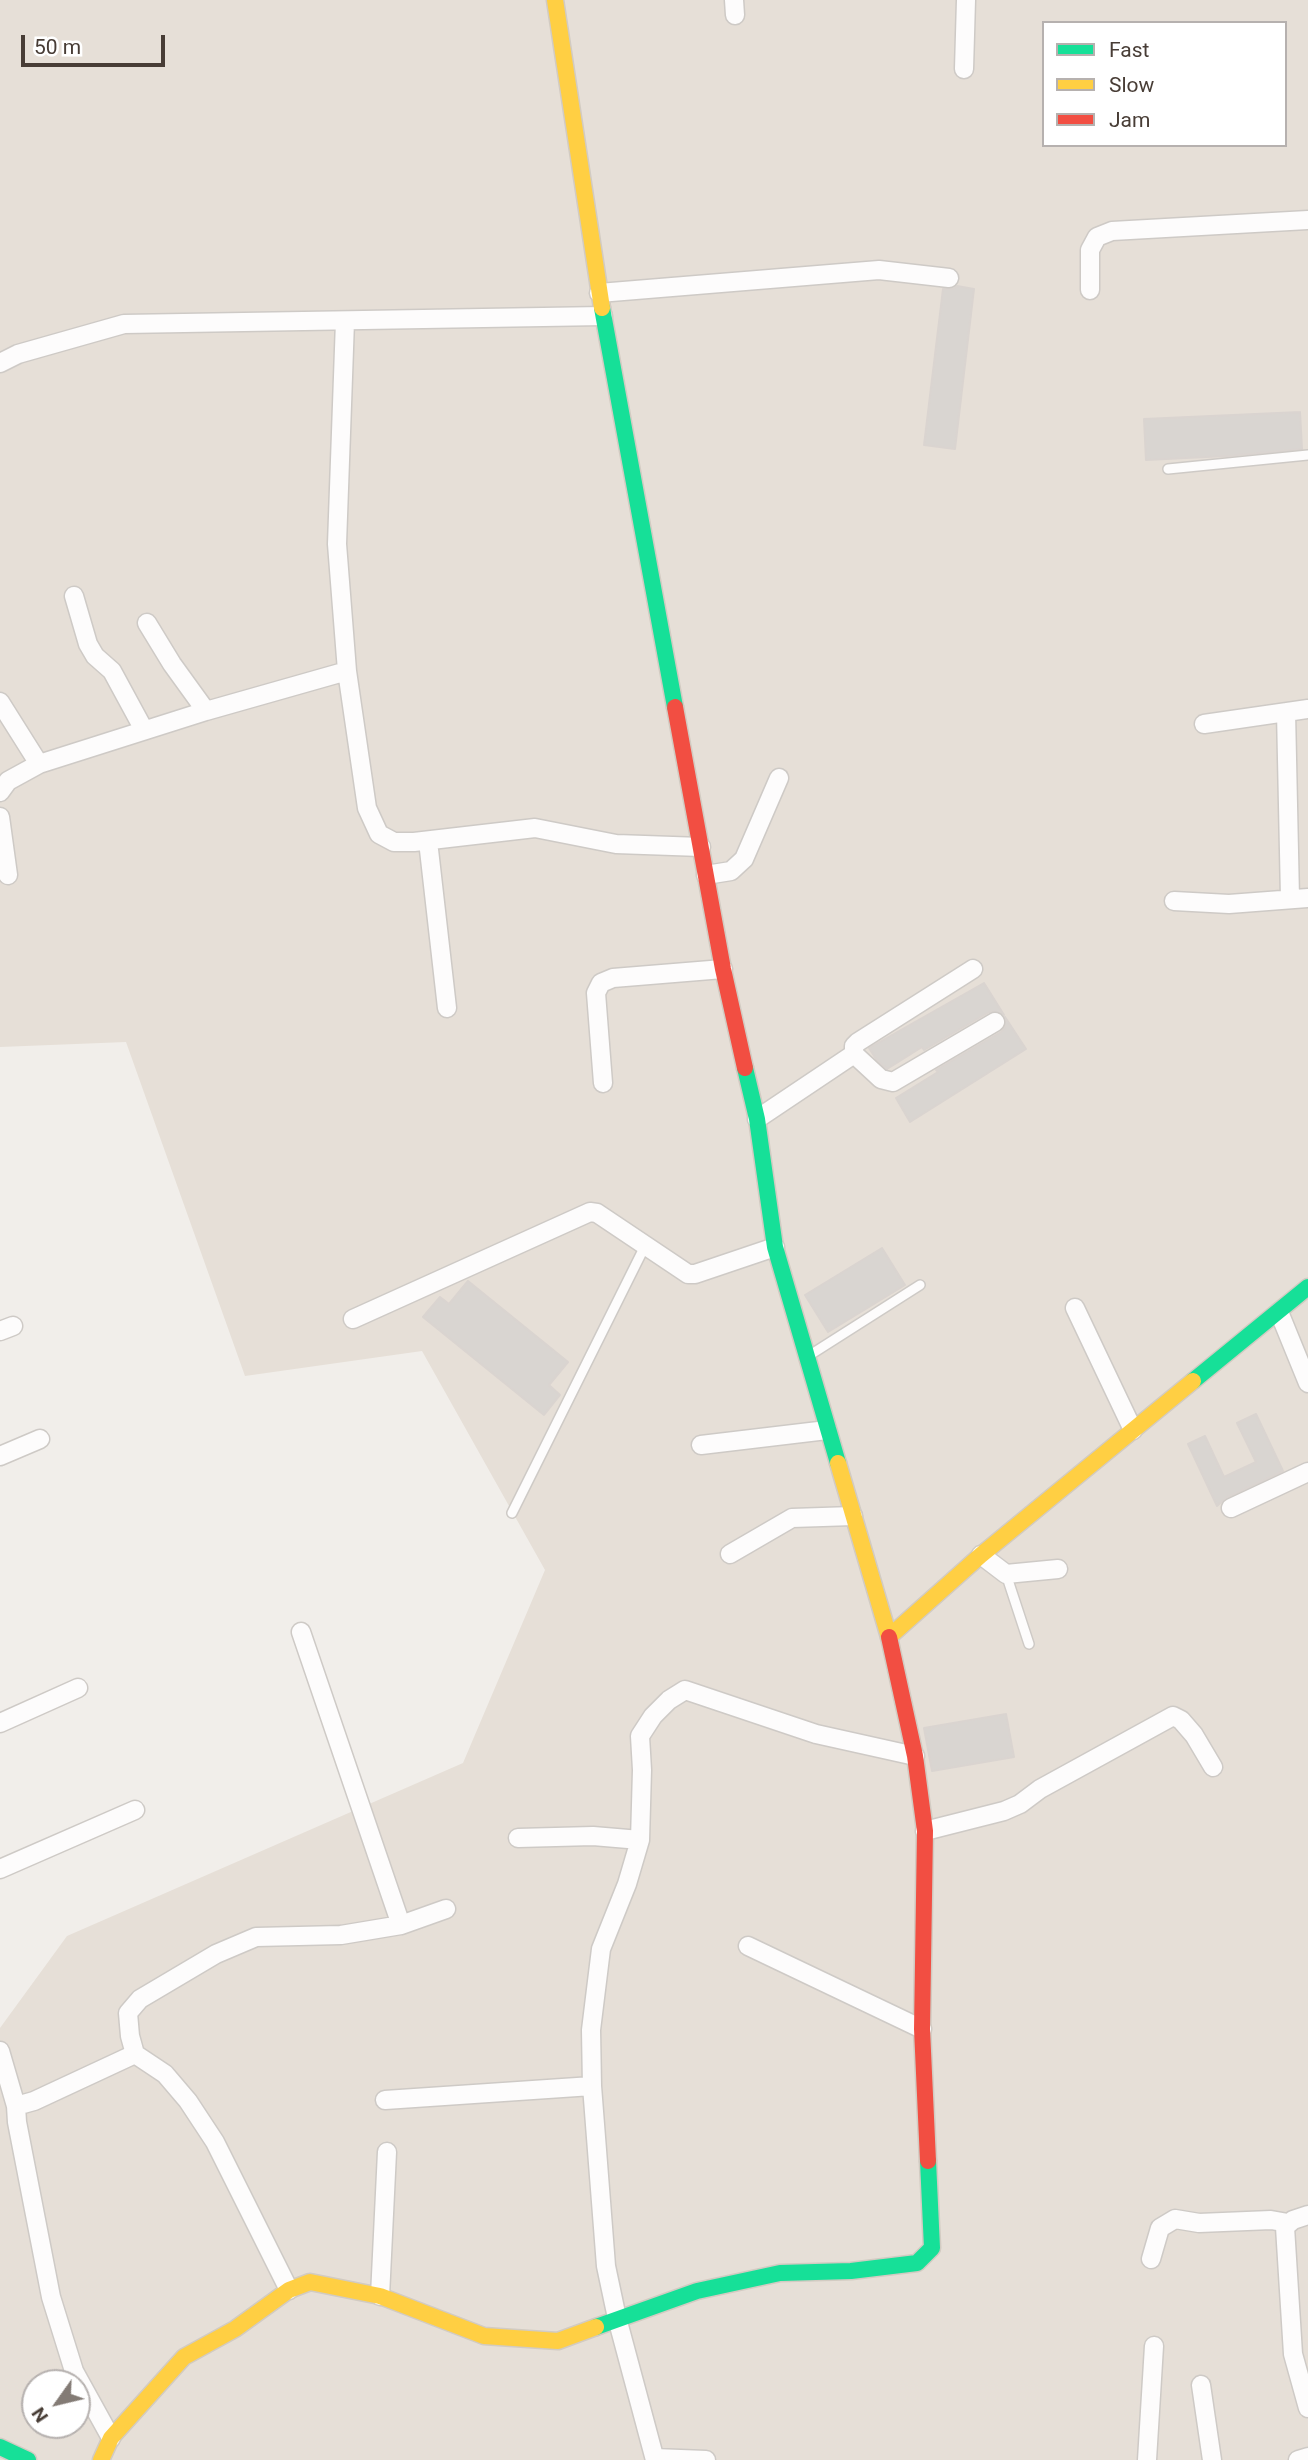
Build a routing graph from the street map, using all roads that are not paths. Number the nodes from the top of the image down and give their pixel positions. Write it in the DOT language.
graph roads {
  1 [pos="555,0"];
  2 [pos="966,0"];
  3 [pos="964,69"];
  4 [pos="1308,220"];
  5 [pos="949,278"];
  6 [pos="1090,290"];
  7 [pos="599,293"];
  8 [pos="603,316"];
  9 [pos="345,321"];
  10 [pos="0,363"];
  11 [pos="1308,456"];
  12 [pos="1167,468"];
  13 [pos="74,596"];
  14 [pos="147,623"];
  15 [pos="347,671"];
  16 [pos="0,702"];
  17 [pos="1308,709"];
  18 [pos="206,711"];
  19 [pos="1286,712"];
  20 [pos="1204,724"];
  21 [pos="144,730"];
  22 [pos="39,764"];
  23 [pos="779,778"];
  24 [pos="0,792"];
  25 [pos="0,817"];
  26 [pos="428,841"];
  27 [pos="701,847"];
  28 [pos="8,875"];
  29 [pos="706,875"];
  30 [pos="1299,898"];
  31 [pos="1174,901"];
  32 [pos="723,969"];
  33 [pos="973,970"];
  34 [pos="447,1008"];
  35 [pos="995,1022"];
  36 [pos="854,1054"];
  37 [pos="603,1083"];
  38 [pos="757,1119"];
  39 [pos="645,1246"];
  40 [pos="775,1247"];
  41 [pos="920,1285"];
  42 [pos="1308,1287"];
  43 [pos="1075,1308"];
  44 [pos="1279,1312"];
  45 [pos="354,1319"];
  46 [pos="806,1357"];
  47 [pos="1308,1383"];
  48 [pos="827,1430"];
  49 [pos="1133,1430"];
  50 [pos="40,1439"];
  51 [pos="701,1445"];
  52 [pos="0,1456"];
  53 [pos="1308,1472"];
  54 [pos="1231,1508"];
  55 [pos="512,1513"];
  56 [pos="853,1516"];
  57 [pos="730,1554"];
  58 [pos="981,1555"];
  59 [pos="1058,1569"];
  60 [pos="1006,1574"];
  61 [pos="301,1632"];
  62 [pos="889,1637"];
  63 [pos="1029,1644"];
  64 [pos="78,1688"];
  65 [pos="0,1723"];
  66 [pos="915,1755"];
  67 [pos="1213,1767"];
  68 [pos="135,1811"];
  69 [pos="925,1831"];
  70 [pos="518,1838"];
  71 [pos="640,1840"];
  72 [pos="0,1869"];
  73 [pos="446,1909"];
  74 [pos="401,1925"];
  75 [pos="748,1946"];
  76 [pos="922,2029"];
  77 [pos="0,2051"];
  78 [pos="135,2054"];
  79 [pos="592,2086"];
  80 [pos="385,2100"];
  81 [pos="16,2106"];
  82 [pos="387,2152"];
  83 [pos="1308,2215"];
  84 [pos="1288,2222"];
  85 [pos="1151,2259"];
  86 [pos="289,2290"];
  87 [pos="380,2296"];
  88 [pos="617,2318"];
  89 [pos="1153,2346"];
  90 [pos="1201,2385"];
  91 [pos="1308,2408"];
  92 [pos="111,2438"];
  93 [pos="0,2447"];
  94 [pos="1308,2457"];
  95 [pos="655,2459"];
  96 [pos="28,2460"];
  97 [pos="101,2460"];
  98 [pos="706,2460"];
  99 [pos="1147,2460"];
  100 [pos="1212,2460"];
  101 [pos="1298,2460"];
  1 -- 7 [label="street"];
  2 -- 3 [label="street"];
  4 -- 6 [label="street"];
  5 -- 7 [label="street"];
  7 -- 8 [label="street"];
  8 -- 9 [label="street"];
  8 -- 27 [label="street"];
  9 -- 10 [label="street"];
  9 -- 15 [label="street"];
  11 -- 12 [label="lane"];
  13 -- 21 [label="street"];
  14 -- 18 [label="street"];
  15 -- 18 [label="street"];
  15 -- 26 [label="street"];
  16 -- 22 [label="street"];
  17 -- 19 [label="street"];
  18 -- 21 [label="street"];
  19 -- 20 [label="street"];
  19 -- 30 [label="street"];
  21 -- 22 [label="street"];
  22 -- 24 [label="street"];
  23 -- 29 [label="street"];
  25 -- 28 [label="street"];
  26 -- 27 [label="street"];
  26 -- 34 [label="street"];
  27 -- 29 [label="street"];
  29 -- 32 [label="street"];
  30 -- 31 [label="street"];
  32 -- 37 [label="street"];
  32 -- 38 [label="street"];
  33 -- 36 [label="street"];
  35 -- 36 [label="street"];
  36 -- 38 [label="street"];
  38 -- 40 [label="street"];
  39 -- 40 [label="street"];
  39 -- 45 [label="street"];
  39 -- 55 [label="lane"];
  40 -- 46 [label="street"];
  41 -- 46 [label="lane"];
  42 -- 44 [label="street"];
  43 -- 49 [label="street"];
  44 -- 47 [label="street"];
  44 -- 49 [label="street"];
  46 -- 48 [label="street"];
  48 -- 51 [label="street"];
  48 -- 56 [label="street"];
  49 -- 58 [label="street"];
  50 -- 52 [label="street"];
  53 -- 54 [label="street"];
  56 -- 57 [label="street"];
  56 -- 62 [label="street"];
  58 -- 60 [label="street"];
  58 -- 62 [label="street"];
  59 -- 60 [label="street"];
  60 -- 63 [label="lane"];
  61 -- 74 [label="street"];
  62 -- 66 [label="street"];
  64 -- 65 [label="street"];
  66 -- 69 [label="street"];
  66 -- 71 [label="street"];
  67 -- 69 [label="street"];
  68 -- 72 [label="street"];
  69 -- 76 [label="street"];
  70 -- 71 [label="street"];
  71 -- 79 [label="street"];
  73 -- 74 [label="street"];
  74 -- 78 [label="street"];
  75 -- 76 [label="street"];
  76 -- 88 [label="street"];
  77 -- 81 [label="street"];
  78 -- 81 [label="street"];
  78 -- 86 [label="street"];
  79 -- 80 [label="street"];
  79 -- 88 [label="street"];
  81 -- 92 [label="street"];
  82 -- 87 [label="street"];
  83 -- 84 [label="street"];
  84 -- 85 [label="street"];
  84 -- 91 [label="street"];
  86 -- 87 [label="street"];
  86 -- 92 [label="street"];
  87 -- 88 [label="street"];
  88 -- 95 [label="street"];
  89 -- 99 [label="street"];
  90 -- 100 [label="street"];
  92 -- 97 [label="street"];
  93 -- 96 [label="street"];
  94 -- 101 [label="street"];
  95 -- 98 [label="street"];
}
